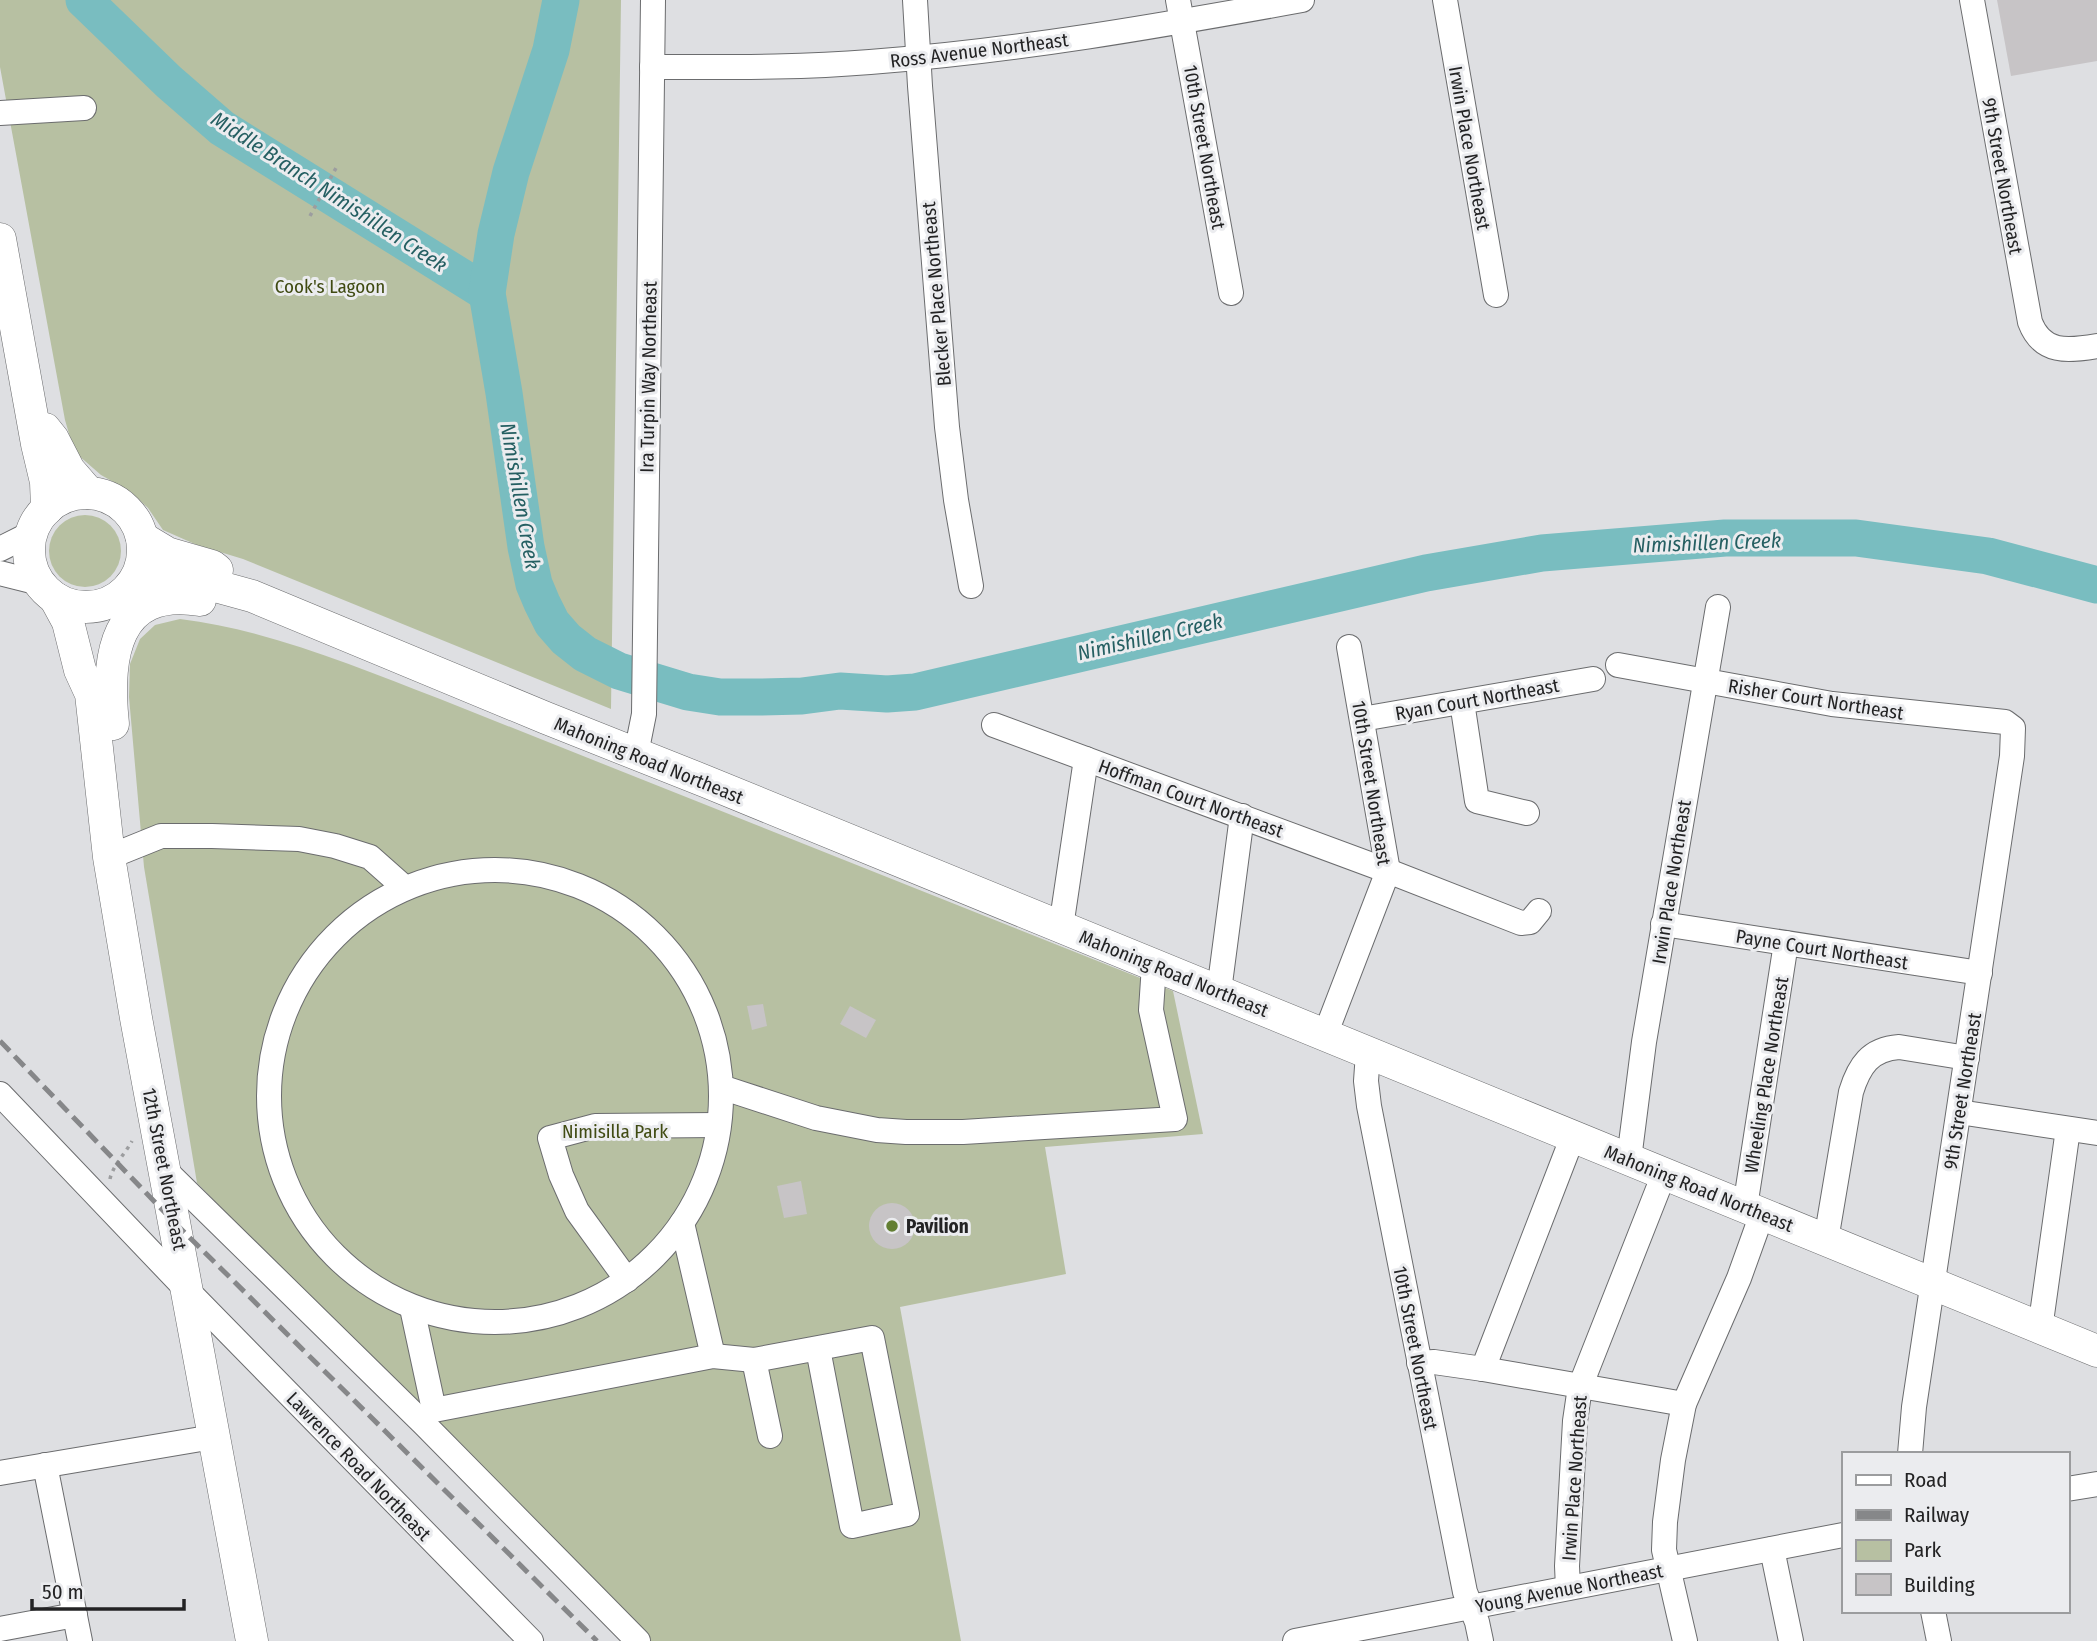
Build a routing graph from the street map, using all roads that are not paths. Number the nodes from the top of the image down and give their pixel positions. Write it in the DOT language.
graph roads {
  1 [pos="653,0"];
  2 [pos="915,0"];
  3 [pos="1302,0"];
  4 [pos="1445,0"];
  5 [pos="1972,0"];
  6 [pos="1181,11"];
  7 [pos="918,58"];
  8 [pos="652,67"];
  9 [pos="84,108"];
  10 [pos="0,113"];
  11 [pos="0,239"];
  12 [pos="1231,293"];
  13 [pos="1496,295"];
  14 [pos="8,328"];
  15 [pos="2097,346"];
  16 [pos="34,417"];
  17 [pos="89,493"];
  18 [pos="39,521"];
  19 [pos="142,538"];
  20 [pos="0,549"];
  21 [pos="0,573"];
  22 [pos="971,586"];
  23 [pos="126,590"];
  24 [pos="47,591"];
  25 [pos="251,596"];
  26 [pos="1718,607"];
  27 [pos="348,636"];
  28 [pos="1349,647"];
  29 [pos="1618,666"];
  30 [pos="1593,679"];
  31 [pos="1704,682"];
  32 [pos="92,694"];
  33 [pos="1462,702"];
  34 [pos="1362,719"];
  35 [pos="993,725"];
  36 [pos="2013,728"];
  37 [pos="636,754"];
  38 [pos="1086,759"];
  39 [pos="1527,813"];
  40 [pos="1242,817"];
  41 [pos="109,857"];
  42 [pos="1388,871"];
  43 [pos="405,888"];
  44 [pos="1539,911"];
  45 [pos="1663,924"];
  46 [pos="1061,927"];
  47 [pos="1786,943"];
  48 [pos="1154,965"];
  49 [pos="1980,973"];
  50 [pos="1219,991"];
  51 [pos="1325,1035"];
  52 [pos="1368,1053"];
  53 [pos="1967,1058"];
  54 [pos="721,1087"];
  55 [pos="0,1094"];
  56 [pos="1959,1112"];
  57 [pos="718,1125"];
  58 [pos="2068,1129"];
  59 [pos="2097,1133"];
  60 [pos="1573,1136"];
  61 [pos="1629,1159"];
  62 [pos="166,1171"];
  63 [pos="1664,1174"];
  64 [pos="1753,1210"];
  65 [pos="682,1223"];
  66 [pos="1826,1240"];
  67 [pos="627,1280"];
  68 [pos="1932,1284"];
  69 [pos="187,1290"];
  70 [pos="412,1308"];
  71 [pos="2040,1329"];
  72 [pos="818,1349"];
  73 [pos="2097,1351"];
  74 [pos="713,1356"];
  75 [pos="754,1360"];
  76 [pos="1419,1363"];
  77 [pos="1483,1369"];
  78 [pos="1580,1387"];
  79 [pos="1684,1404"];
  80 [pos="429,1417"];
  81 [pos="769,1436"];
  82 [pos="213,1437"];
  83 [pos="1910,1452"];
  84 [pos="45,1465"];
  85 [pos="0,1473"];
  86 [pos="2097,1484"];
  87 [pos="2069,1489"];
  88 [pos="1842,1535"];
  89 [pos="1772,1549"];
  90 [pos="1669,1568"];
  91 [pos="1568,1588"];
  92 [pos="1471,1607"];
  93 [pos="1933,1613"];
  94 [pos="75,1615"];
  95 [pos="0,1629"];
  96 [pos="80,1641"];
  97 [pos="252,1641"];
  98 [pos="531,1641"];
  99 [pos="638,1641"];
  100 [pos="1295,1641"];
  101 [pos="1481,1641"];
  102 [pos="1685,1641"];
  103 [pos="1791,1641"];
  104 [pos="1939,1641"];
  1 -- 8 [label="street, Ira Turpin Way Northeast"];
  2 -- 7 [label="street, Blecker Place Northeast"];
  3 -- 6 [label="street, Ross Avenue Northeast"];
  4 -- 13 [label="street, Irwin Place Northeast"];
  5 -- 15 [label="street, 9th Street Northeast"];
  6 -- 7 [label="street, Ross Avenue Northeast"];
  6 -- 12 [label="street, 10th Street Northeast"];
  7 -- 8 [label="street, Ross Avenue Northeast"];
  7 -- 22 [label="street, Blecker Place Northeast"];
  8 -- 37 [label="street, Ira Turpin Way Northeast"];
  9 -- 10 [label="street"];
  11 -- 14 [label="main road"];
  14 -- 16 [label="main road"];
  16 -- 17 [label="main road"];
  16 -- 18 [label="main road"];
  17 -- 18 [label="main road"];
  17 -- 19 [label="main road"];
  18 -- 20 [label="street"];
  18 -- 24 [label="main road"];
  19 -- 23 [label="main road"];
  19 -- 25 [label="main road, Mahoning Road Northeast"];
  21 -- 24 [label="street"];
  23 -- 24 [label="main road"];
  23 -- 25 [label="main road, Mahoning Road Northeast"];
  23 -- 32 [label="main road, 12th Street Northeast"];
  24 -- 32 [label="main road, 12th Street Northeast"];
  25 -- 27 [label="main road, Mahoning Road Northeast"];
  26 -- 31 [label="street, Irwin Place Northeast"];
  27 -- 37 [label="main road, Mahoning Road Northeast"];
  27 -- 41 [label="main road"];
  28 -- 34 [label="street, 10th Street Northeast"];
  29 -- 31 [label="street, Risher Court Northeast"];
  30 -- 33 [label="street, Ryan Court Northeast"];
  31 -- 36 [label="street, Risher Court Northeast"];
  31 -- 45 [label="street, Irwin Place Northeast"];
  32 -- 41 [label="main road, 12th Street Northeast"];
  33 -- 34 [label="street, Ryan Court Northeast"];
  33 -- 39 [label="street"];
  34 -- 42 [label="street, 10th Street Northeast"];
  35 -- 38 [label="street, Hoffman Court Northeast"];
  36 -- 49 [label="street, 9th Street Northeast"];
  37 -- 46 [label="main road, Mahoning Road Northeast"];
  38 -- 40 [label="street, Hoffman Court Northeast"];
  38 -- 46 [label="street"];
  40 -- 42 [label="street, Hoffman Court Northeast"];
  40 -- 50 [label="street"];
  41 -- 43 [label="street"];
  41 -- 62 [label="main road, 12th Street Northeast"];
  42 -- 44 [label="street"];
  42 -- 51 [label="street, 10th Street Northeast"];
  43 -- 54 [label="street"];
  43 -- 70 [label="street"];
  45 -- 47 [label="street, Payne Court Northeast"];
  45 -- 61 [label="street, Irwin Place Northeast"];
  46 -- 48 [label="main road, Mahoning Road Northeast"];
  47 -- 49 [label="street, Payne Court Northeast"];
  47 -- 64 [label="street, Wheeling Place Northeast"];
  48 -- 50 [label="main road, Mahoning Road Northeast"];
  48 -- 54 [label="street"];
  49 -- 53 [label="street, 9th Street Northeast"];
  50 -- 51 [label="main road, Mahoning Road Northeast"];
  51 -- 52 [label="main road, Mahoning Road Northeast"];
  52 -- 60 [label="main road, Mahoning Road Northeast"];
  52 -- 76 [label="street, 10th Street Northeast"];
  53 -- 56 [label="street, 9th Street Northeast"];
  53 -- 66 [label="street"];
  54 -- 57 [label="street"];
  55 -- 69 [label="street, Lawrence Road Northeast"];
  56 -- 58 [label="street"];
  56 -- 68 [label="street, 9th Street Northeast"];
  57 -- 65 [label="street"];
  57 -- 67 [label="street"];
  58 -- 59 [label="street"];
  58 -- 71 [label="street"];
  60 -- 61 [label="main road, Mahoning Road Northeast"];
  60 -- 77 [label="street"];
  61 -- 63 [label="main road, Mahoning Road Northeast"];
  62 -- 69 [label="main road, 12th Street Northeast"];
  62 -- 80 [label="street"];
  63 -- 64 [label="main road, Mahoning Road Northeast"];
  63 -- 78 [label="street, Irwin Place Northeast"];
  64 -- 66 [label="main road, Mahoning Road Northeast"];
  64 -- 79 [label="street, Wheeling Place Northeast"];
  65 -- 67 [label="street"];
  65 -- 74 [label="street"];
  66 -- 68 [label="main road, Mahoning Road Northeast"];
  67 -- 70 [label="street"];
  68 -- 71 [label="main road, Mahoning Road Northeast"];
  68 -- 83 [label="street, 9th Street Northeast"];
  69 -- 82 [label="main road, 12th Street Northeast"];
  69 -- 98 [label="street, Lawrence Road Northeast"];
  70 -- 80 [label="street"];
  71 -- 73 [label="main road, Mahoning Road Northeast"];
  72 -- 72 [label="street"];
  72 -- 75 [label="street"];
  74 -- 75 [label="street"];
  74 -- 80 [label="street"];
  75 -- 81 [label="street"];
  76 -- 77 [label="street"];
  76 -- 92 [label="street, 10th Street Northeast"];
  77 -- 78 [label="street"];
  78 -- 79 [label="street"];
  78 -- 91 [label="street, Irwin Place Northeast"];
  79 -- 90 [label="street, Wheeling Place Northeast"];
  80 -- 99 [label="street"];
  82 -- 84 [label="street"];
  82 -- 97 [label="main road, 12th Street Northeast"];
  84 -- 85 [label="street"];
  84 -- 94 [label="street"];
  86 -- 87 [label="street"];
  88 -- 89 [label="street, Young Avenue Northeast"];
  89 -- 90 [label="street, Young Avenue Northeast"];
  89 -- 103 [label="street"];
  90 -- 91 [label="street, Young Avenue Northeast"];
  90 -- 102 [label="street, Wheeling Place Northeast"];
  91 -- 92 [label="street, Young Avenue Northeast"];
  92 -- 100 [label="street, Young Avenue Northeast"];
  92 -- 101 [label="street, 10th Street Northeast"];
  93 -- 104 [label="street"];
  94 -- 95 [label="street"];
  94 -- 96 [label="street"];
}
